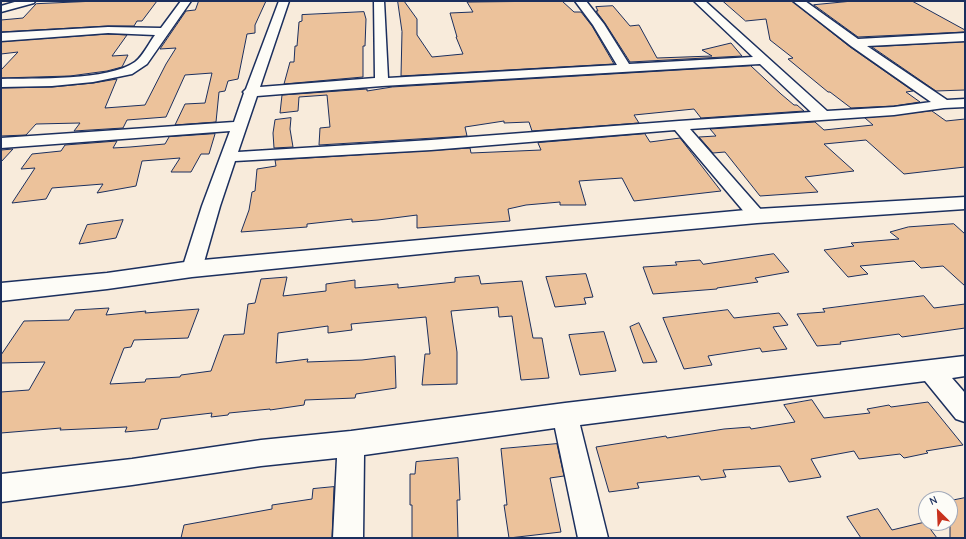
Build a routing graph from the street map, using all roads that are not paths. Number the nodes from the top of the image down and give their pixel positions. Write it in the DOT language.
graph roads {
  1 [pos="30,1"];
  2 [pos="186,1"];
  3 [pos="284,1"];
  4 [pos="379,1"];
  5 [pos="580,1"];
  6 [pos="699,1"];
  7 [pos="798,1"];
  8 [pos="802,1"];
  9 [pos="1,10"];
  10 [pos="164,32"];
  11 [pos="1,37"];
  12 [pos="965,37"];
  13 [pos="855,43"];
  14 [pos="764,60"];
  15 [pos="625,68"];
  16 [pos="382,82"];
  17 [pos="1,83"];
  18 [pos="250,92"];
  19 [pos="965,103"];
  20 [pos="944,104"];
  21 [pos="823,115"];
  22 [pos="679,125"];
  23 [pos="240,126"];
  24 [pos="1,144"];
  25 [pos="229,157"];
  26 [pos="965,203"];
  27 [pos="757,216"];
  28 [pos="192,268"];
  29 [pos="1,292"];
  30 [pos="965,366"];
  31 [pos="930,370"];
  32 [pos="965,411"];
  33 [pos="565,415"];
  34 [pos="351,444"];
  35 [pos="1,488"];
  36 [pos="348,538"];
  37 [pos="593,538"];
  1 -- 9 [label="street"];
  2 -- 10 [label="street"];
  3 -- 18 [label="street"];
  4 -- 16 [label="street"];
  5 -- 15 [label="street"];
  6 -- 14 [label="street"];
  7 -- 8 [label="street"];
  7 -- 13 [label="street"];
  10 -- 11 [label="street"];
  10 -- 17 [label="street"];
  12 -- 13 [label="street"];
  13 -- 20 [label="street"];
  14 -- 15 [label="street"];
  14 -- 21 [label="street"];
  15 -- 16 [label="street"];
  16 -- 18 [label="street"];
  18 -- 23 [label="street"];
  19 -- 20 [label="street"];
  20 -- 21 [label="street"];
  21 -- 22 [label="street"];
  22 -- 25 [label="street"];
  22 -- 27 [label="street"];
  23 -- 24 [label="street"];
  23 -- 25 [label="street"];
  25 -- 28 [label="street"];
  26 -- 27 [label="street"];
  27 -- 28 [label="street"];
  28 -- 29 [label="street"];
  30 -- 31 [label="street"];
  31 -- 32 [label="street"];
  31 -- 33 [label="street"];
  33 -- 34 [label="street"];
  33 -- 37 [label="street"];
  34 -- 35 [label="street"];
  34 -- 36 [label="street"];
}
